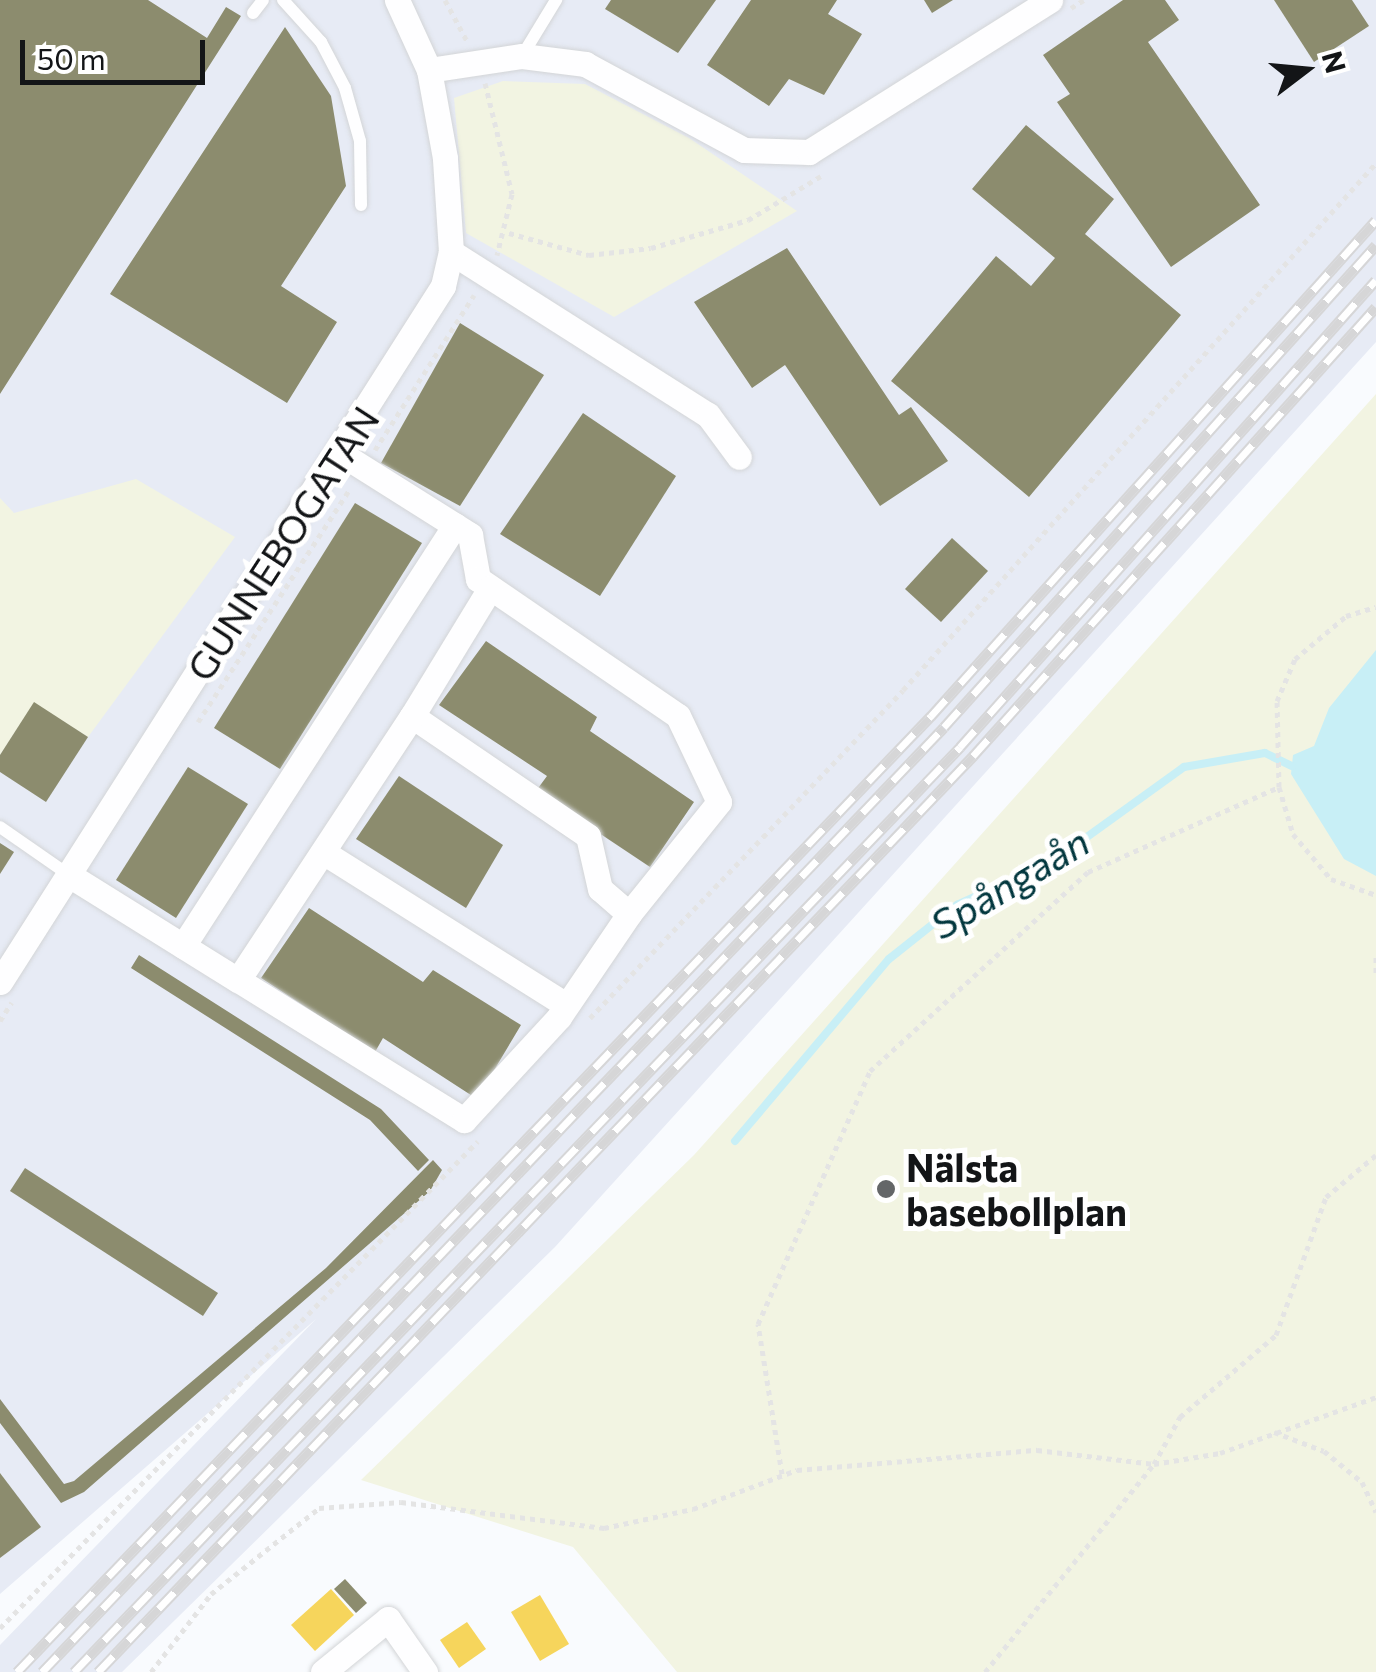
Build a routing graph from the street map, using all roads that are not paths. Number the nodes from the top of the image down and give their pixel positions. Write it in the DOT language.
graph roads {
  1 [pos="263,0"];
  2 [pos="283,0"];
  3 [pos="397,0"];
  4 [pos="556,0"];
  5 [pos="1050,0"];
  6 [pos="253,13"];
  7 [pos="522,56"];
  8 [pos="429,70"];
  9 [pos="361,204"];
  10 [pos="451,252"];
  11 [pos="340,453"];
  12 [pos="738,457"];
  13 [pos="455,525"];
  14 [pos="490,588"];
  15 [pos="412,716"];
  16 [pos="0,827"];
  17 [pos="323,852"];
  18 [pos="69,874"];
  19 [pos="630,914"];
  20 [pos="183,946"];
  21 [pos="238,980"];
  22 [pos="0,982"];
  23 [pos="566,1005"];
  24 [pos="324,1672"];
  25 [pos="425,1672"];
  1 -- 6 [label="lane"];
  2 -- 9 [label="lane"];
  3 -- 8 [label="street, GUNNEBOGATAN"];
  4 -- 7 [label="lane"];
  5 -- 7 [label="street"];
  7 -- 8 [label="street"];
  8 -- 10 [label="street, GUNNEBOGATAN"];
  10 -- 11 [label="street, GUNNEBOGATAN"];
  10 -- 12 [label="street"];
  11 -- 13 [label="street"];
  11 -- 18 [label="street, GUNNEBOGATAN"];
  13 -- 14 [label="street"];
  13 -- 20 [label="street"];
  14 -- 15 [label="street"];
  14 -- 19 [label="street"];
  15 -- 17 [label="street"];
  15 -- 19 [label="street"];
  16 -- 18 [label="lane"];
  17 -- 21 [label="street"];
  17 -- 23 [label="street"];
  18 -- 20 [label="street"];
  18 -- 22 [label="street, GUNNEBOGATAN"];
  19 -- 23 [label="street"];
  20 -- 21 [label="street"];
  21 -- 23 [label="street"];
  24 -- 25 [label="street"];
}
